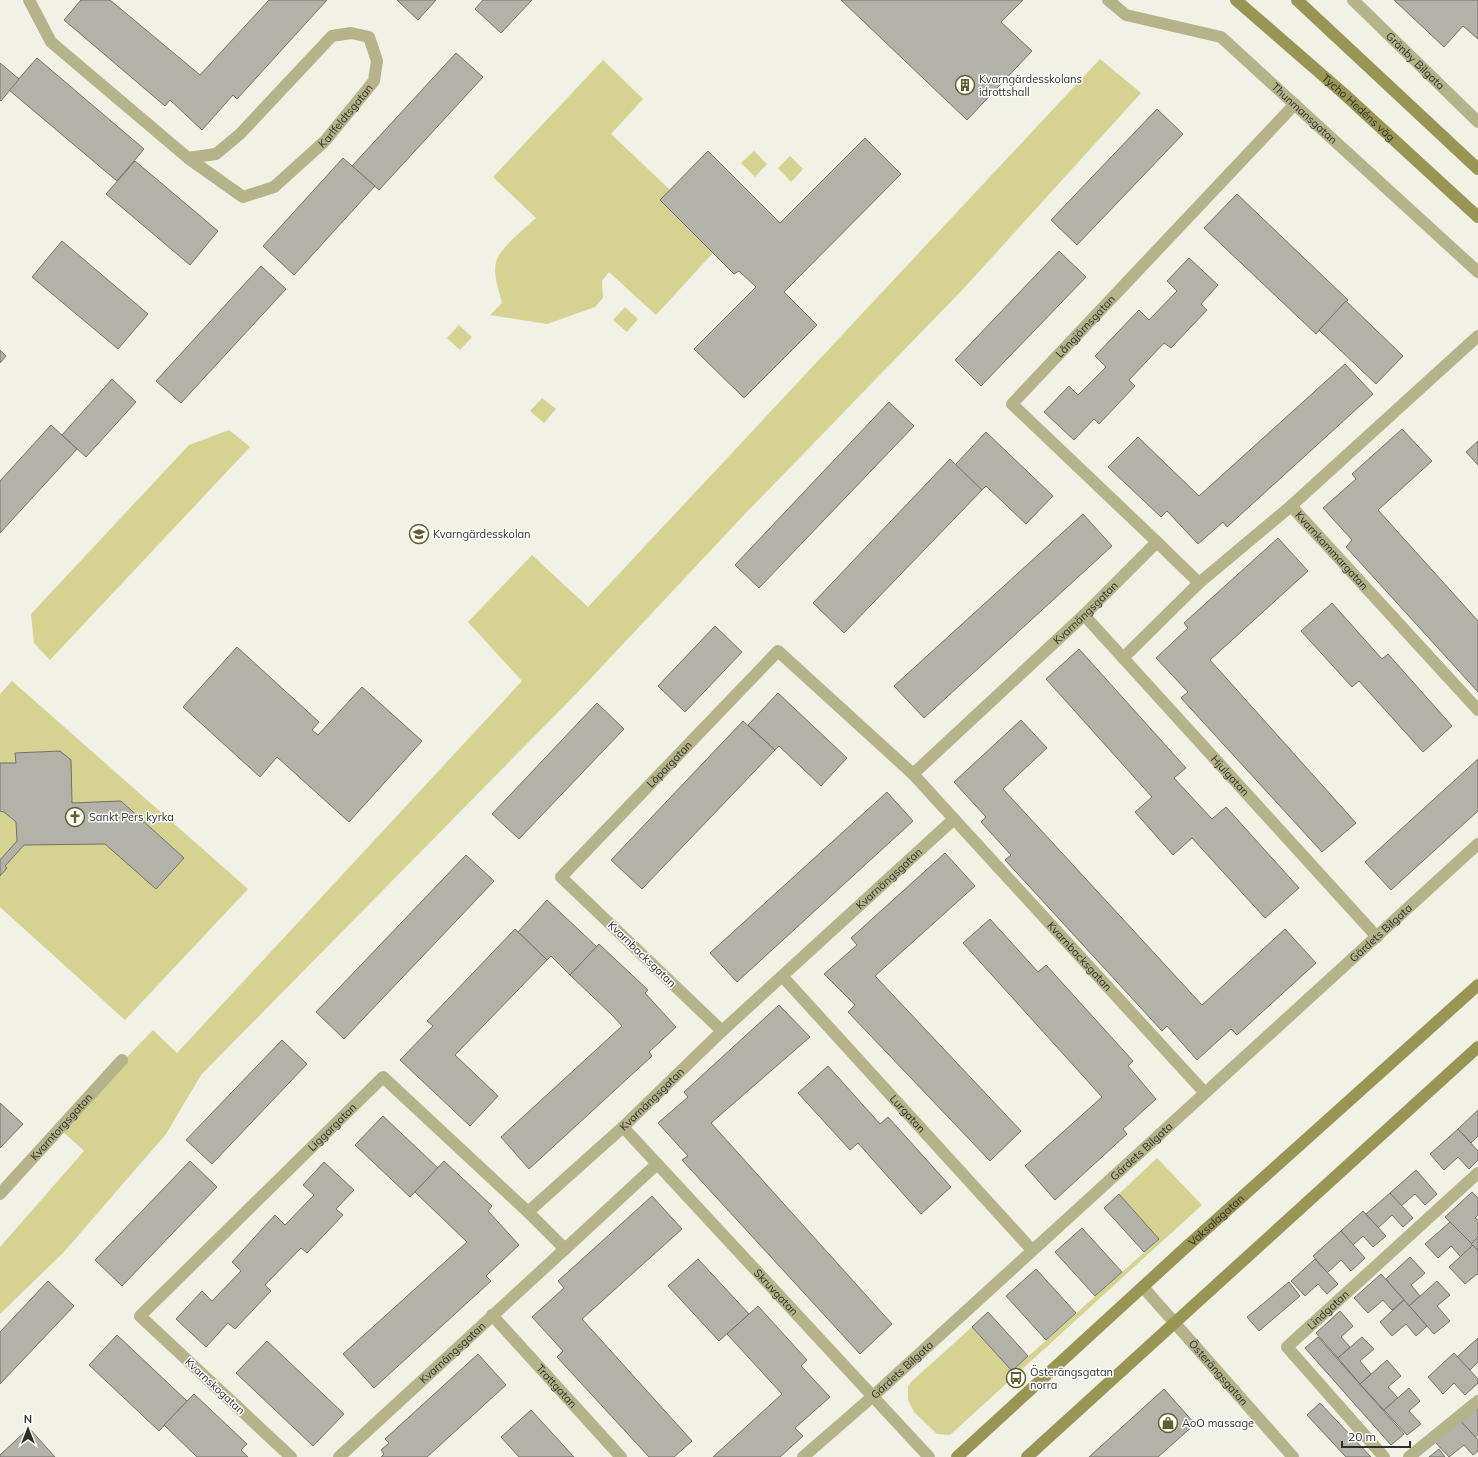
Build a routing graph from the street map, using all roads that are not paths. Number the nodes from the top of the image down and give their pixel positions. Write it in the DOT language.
graph roads {
  1 [pos="29,0"];
  2 [pos="1108,0"];
  3 [pos="1236,0"];
  4 [pos="1297,0"];
  5 [pos="1353,0"];
  6 [pos="1295,104"];
  7 [pos="1478,122"];
  8 [pos="188,158"];
  9 [pos="1478,169"];
  10 [pos="1478,217"];
  11 [pos="1478,272"];
  12 [pos="1478,336"];
  13 [pos="1291,506"];
  14 [pos="1157,542"];
  15 [pos="1199,583"];
  16 [pos="1084,615"];
  17 [pos="1123,658"];
  18 [pos="1478,710"];
  19 [pos="913,774"];
  20 [pos="954,819"];
  21 [pos="1478,844"];
  22 [pos="561,877"];
  23 [pos="1377,937"];
  24 [pos="783,977"];
  25 [pos="1478,985"];
  26 [pos="722,1031"];
  27 [pos="1478,1047"];
  28 [pos="122,1060"];
  29 [pos="1205,1093"];
  30 [pos="623,1127"];
  31 [pos="657,1164"];
  32 [pos="1478,1173"];
  33 [pos="0,1194"];
  34 [pos="528,1212"];
  35 [pos="565,1249"];
  36 [pos="1032,1250"];
  37 [pos="1143,1287"];
  38 [pos="492,1315"];
  39 [pos="140,1316"];
  40 [pos="1175,1323"];
  41 [pos="872,1397"];
  42 [pos="1478,1401"];
  43 [pos="291,1457"];
  44 [pos="339,1457"];
  45 [pos="621,1457"];
  46 [pos="803,1457"];
  47 [pos="929,1457"];
  48 [pos="957,1457"];
  49 [pos="1027,1457"];
  50 [pos="1293,1457"];
  51 [pos="1384,1457"];
  52 [pos="1409,1457"];
  1 -- 8 [label="street, Karlfeldtsgatan"];
  2 -- 6 [label="street, Thunmansgatan"];
  3 -- 10 [label="main road, Tycho Hedéns väg"];
  4 -- 9 [label="main road"];
  5 -- 7 [label="street, Gränby Bilgata"];
  6 -- 11 [label="street, Thunmansgatan"];
  6 -- 14 [label="street, Långjärnsgatan"];
  8 -- 8 [label="street, Karlfeldtsgatan"];
  12 -- 13 [label="street, Kvarnkammargatan"];
  13 -- 15 [label="street"];
  13 -- 18 [label="street, Kvarnkammargatan"];
  14 -- 15 [label="street"];
  14 -- 16 [label="street, Kvarnängsgatan"];
  15 -- 17 [label="street"];
  16 -- 17 [label="street, Hjulgatan"];
  16 -- 19 [label="street, Kvarnängsgatan"];
  17 -- 23 [label="street, Hjulgatan"];
  19 -- 20 [label="street"];
  19 -- 22 [label="street, Löpargatan"];
  20 -- 24 [label="street, Kvarnängsgatan"];
  20 -- 29 [label="street, Kvarnbacksgatan"];
  21 -- 23 [label="street, Gärdets Bilgata"];
  22 -- 26 [label="street, Kvarnbacksgatan"];
  23 -- 29 [label="street, Gärdets Bilgata"];
  24 -- 26 [label="street, Kvarnängsgatan"];
  24 -- 36 [label="street, Lurgatan"];
  25 -- 37 [label="main road, Vaksalagatan"];
  26 -- 30 [label="street, Kvarnängsgatan"];
  27 -- 40 [label="main road"];
  28 -- 33 [label="street, Kvarntorgsgatan"];
  29 -- 36 [label="street, Gärdets Bilgata"];
  30 -- 31 [label="street, Skruvgatan"];
  30 -- 34 [label="street, Kvarnängsgatan"];
  31 -- 35 [label="street, Kvarnängsgatan"];
  31 -- 41 [label="street, Skruvgatan"];
  32 -- 51 [label="street, Lindgatan"];
  34 -- 35 [label="street"];
  34 -- 39 [label="street, Liggargatan"];
  35 -- 38 [label="street, Kvarnängsgatan"];
  36 -- 41 [label="street, Gärdets Bilgata"];
  37 -- 40 [label="street, Österängsgatan"];
  37 -- 48 [label="main road, Vaksalagatan"];
  38 -- 44 [label="street, Kvarnängsgatan"];
  38 -- 45 [label="street, Trattgatan"];
  39 -- 43 [label="street, Kvarnskogatan"];
  40 -- 49 [label="main road"];
  40 -- 50 [label="street, Österängsgatan"];
  41 -- 46 [label="street, Gärdets Bilgata"];
  41 -- 47 [label="street, Skruvgatan"];
  42 -- 52 [label="street"];
}
